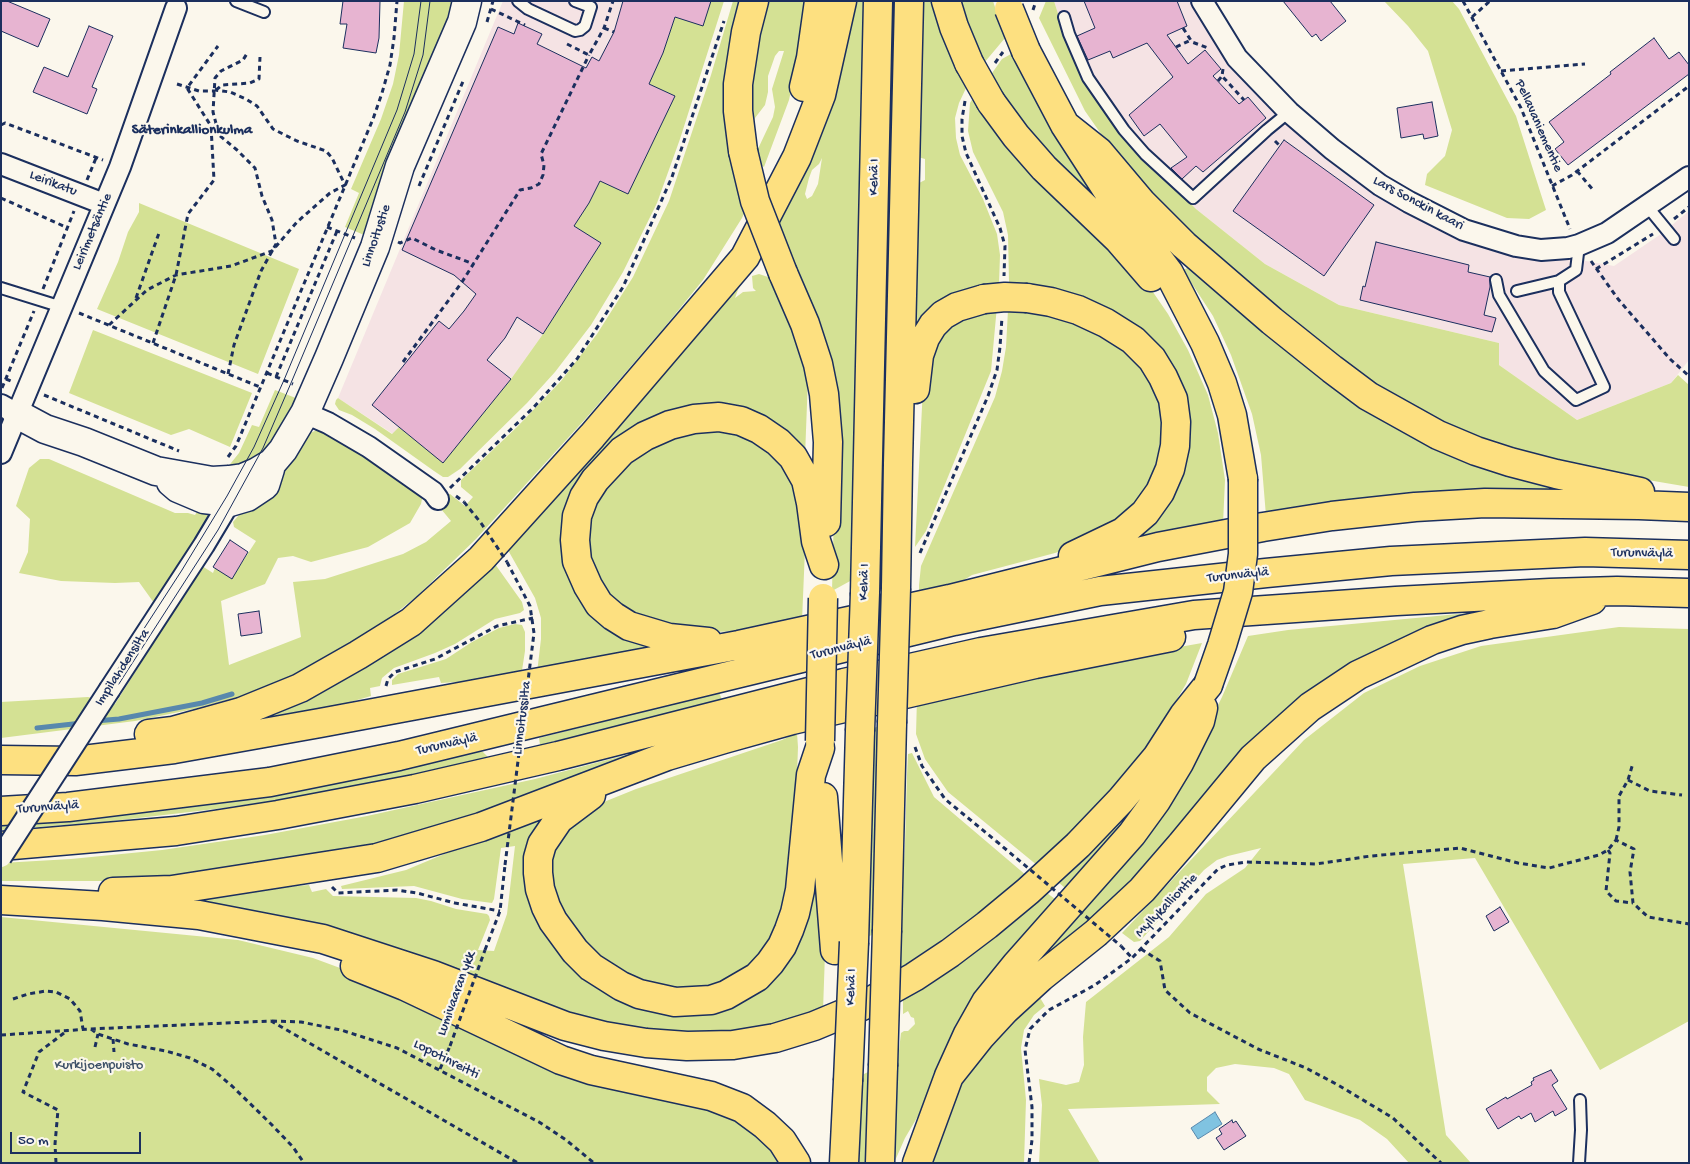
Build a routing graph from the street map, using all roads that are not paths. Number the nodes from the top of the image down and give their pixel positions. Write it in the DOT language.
graph roads {
  1 [pos="236,1"];
  2 [pos="467,1"];
  3 [pos="518,1"];
  4 [pos="575,1"];
  5 [pos="754,1"];
  6 [pos="819,1"];
  7 [pos="842,1"];
  8 [pos="878,1"];
  9 [pos="909,1"];
  10 [pos="946,1"];
  11 [pos="1202,1"];
  12 [pos="177,5"];
  13 [pos="1008,5"];
  14 [pos="264,12"];
  15 [pos="1064,17"];
  16 [pos="1289,112"];
  17 [pos="1065,125"];
  18 [pos="1,164"];
  19 [pos="1689,177"];
  20 [pos="104,204"];
  21 [pos="1647,206"];
  22 [pos="1674,239"];
  23 [pos="1575,240"];
  24 [pos="1496,280"];
  25 [pos="1559,281"];
  26 [pos="1,288"];
  27 [pos="1517,291"];
  28 [pos="62,307"];
  29 [pos="1190,314"];
  30 [pos="682,330"];
  31 [pos="9,410"];
  32 [pos="305,413"];
  33 [pos="1,453"];
  34 [pos="272,463"];
  35 [pos="898,464"];
  36 [pos="156,470"];
  37 [pos="233,470"];
  38 [pos="443,494"];
  39 [pos="1689,501"];
  40 [pos="230,502"];
  41 [pos="1689,507"];
  42 [pos="1689,555"];
  43 [pos="824,565"];
  44 [pos="1038,577"];
  45 [pos="1617,592"];
  46 [pos="1689,593"];
  47 [pos="1294,608"];
  48 [pos="739,645"];
  49 [pos="1208,685"];
  50 [pos="820,745"];
  51 [pos="1,759"];
  52 [pos="613,776"];
  53 [pos="1,811"];
  54 [pos="1,846"];
  55 [pos="1,858"];
  56 [pos="1,900"];
  57 [pos="266,927"];
  58 [pos="844,946"];
  59 [pos="949,1076"];
  60 [pos="1580,1100"];
  61 [pos="844,1153"];
  62 [pos="796,1163"];
  63 [pos="880,1163"];
  64 [pos="917,1163"];
  65 [pos="1579,1163"];
  1 -- 14 [label="lane"];
  2 -- 32 [label="street, Linnoitustie"];
  3 -- 4 [label="lane"];
  5 -- 43 [label="highway, bridge"];
  6 -- 30 [label="highway"];
  7 -- 30 [label="highway"];
  8 -- 58 [label="highway, Kehä I, bridge"];
  9 -- 35 [label="highway"];
  10 -- 29 [label="highway, bridge"];
  11 -- 16 [label="street, Lars Sonckin kaari"];
  12 -- 20 [label="street, Leirimetsäntie"];
  13 -- 17 [label="highway, bridge"];
  15 -- 16 [label="lane"];
  16 -- 23 [label="street, Lars Sonckin kaari"];
  17 -- 29 [label="highway"];
  17 -- 39 [label="highway"];
  18 -- 20 [label="street, Leirikatu"];
  19 -- 21 [label="street, Lars Sonckin kaari"];
  20 -- 28 [label="street, Leirimetsäntie"];
  21 -- 22 [label="lane"];
  21 -- 23 [label="street, Lars Sonckin kaari"];
  23 -- 25 [label="lane"];
  24 -- 25 [label="lane"];
  25 -- 27 [label="lane"];
  26 -- 28 [label="lane"];
  28 -- 31 [label="street, Leirimetsäntie"];
  29 -- 49 [label="highway, bridge"];
  30 -- 51 [label="highway"];
  31 -- 33 [label="street, Leirimetsäntie"];
  31 -- 36 [label="street, Linnoitustie"];
  32 -- 34 [label="street, Linnoitustie"];
  32 -- 38 [label="street"];
  34 -- 37 [label="street, Linnoitustie"];
  34 -- 40 [label="street, Linnoitustie"];
  35 -- 44 [label="highway, bridge"];
  35 -- 63 [label="highway, bridge"];
  36 -- 37 [label="street, Linnoitustie"];
  36 -- 40 [label="street, Linnoitustie"];
  37 -- 40 [label="street, Impilahdensilta"];
  40 -- 55 [label="street, Impilahdensilta, bridge"];
  41 -- 44 [label="highway"];
  42 -- 53 [label="highway, Turunväylä"];
  43 -- 48 [label="highway"];
  43 -- 50 [label="highway, bridge"];
  44 -- 48 [label="highway"];
  45 -- 46 [label="highway"];
  45 -- 47 [label="highway"];
  45 -- 59 [label="highway"];
  47 -- 52 [label="highway"];
  47 -- 54 [label="highway"];
  48 -- 51 [label="highway"];
  49 -- 57 [label="highway"];
  49 -- 59 [label="highway"];
  50 -- 52 [label="highway"];
  50 -- 58 [label="highway"];
  52 -- 56 [label="highway"];
  56 -- 57 [label="highway"];
  57 -- 62 [label="highway"];
  58 -- 61 [label="highway"];
  59 -- 64 [label="highway"];
  60 -- 65 [label="lane"];
}
